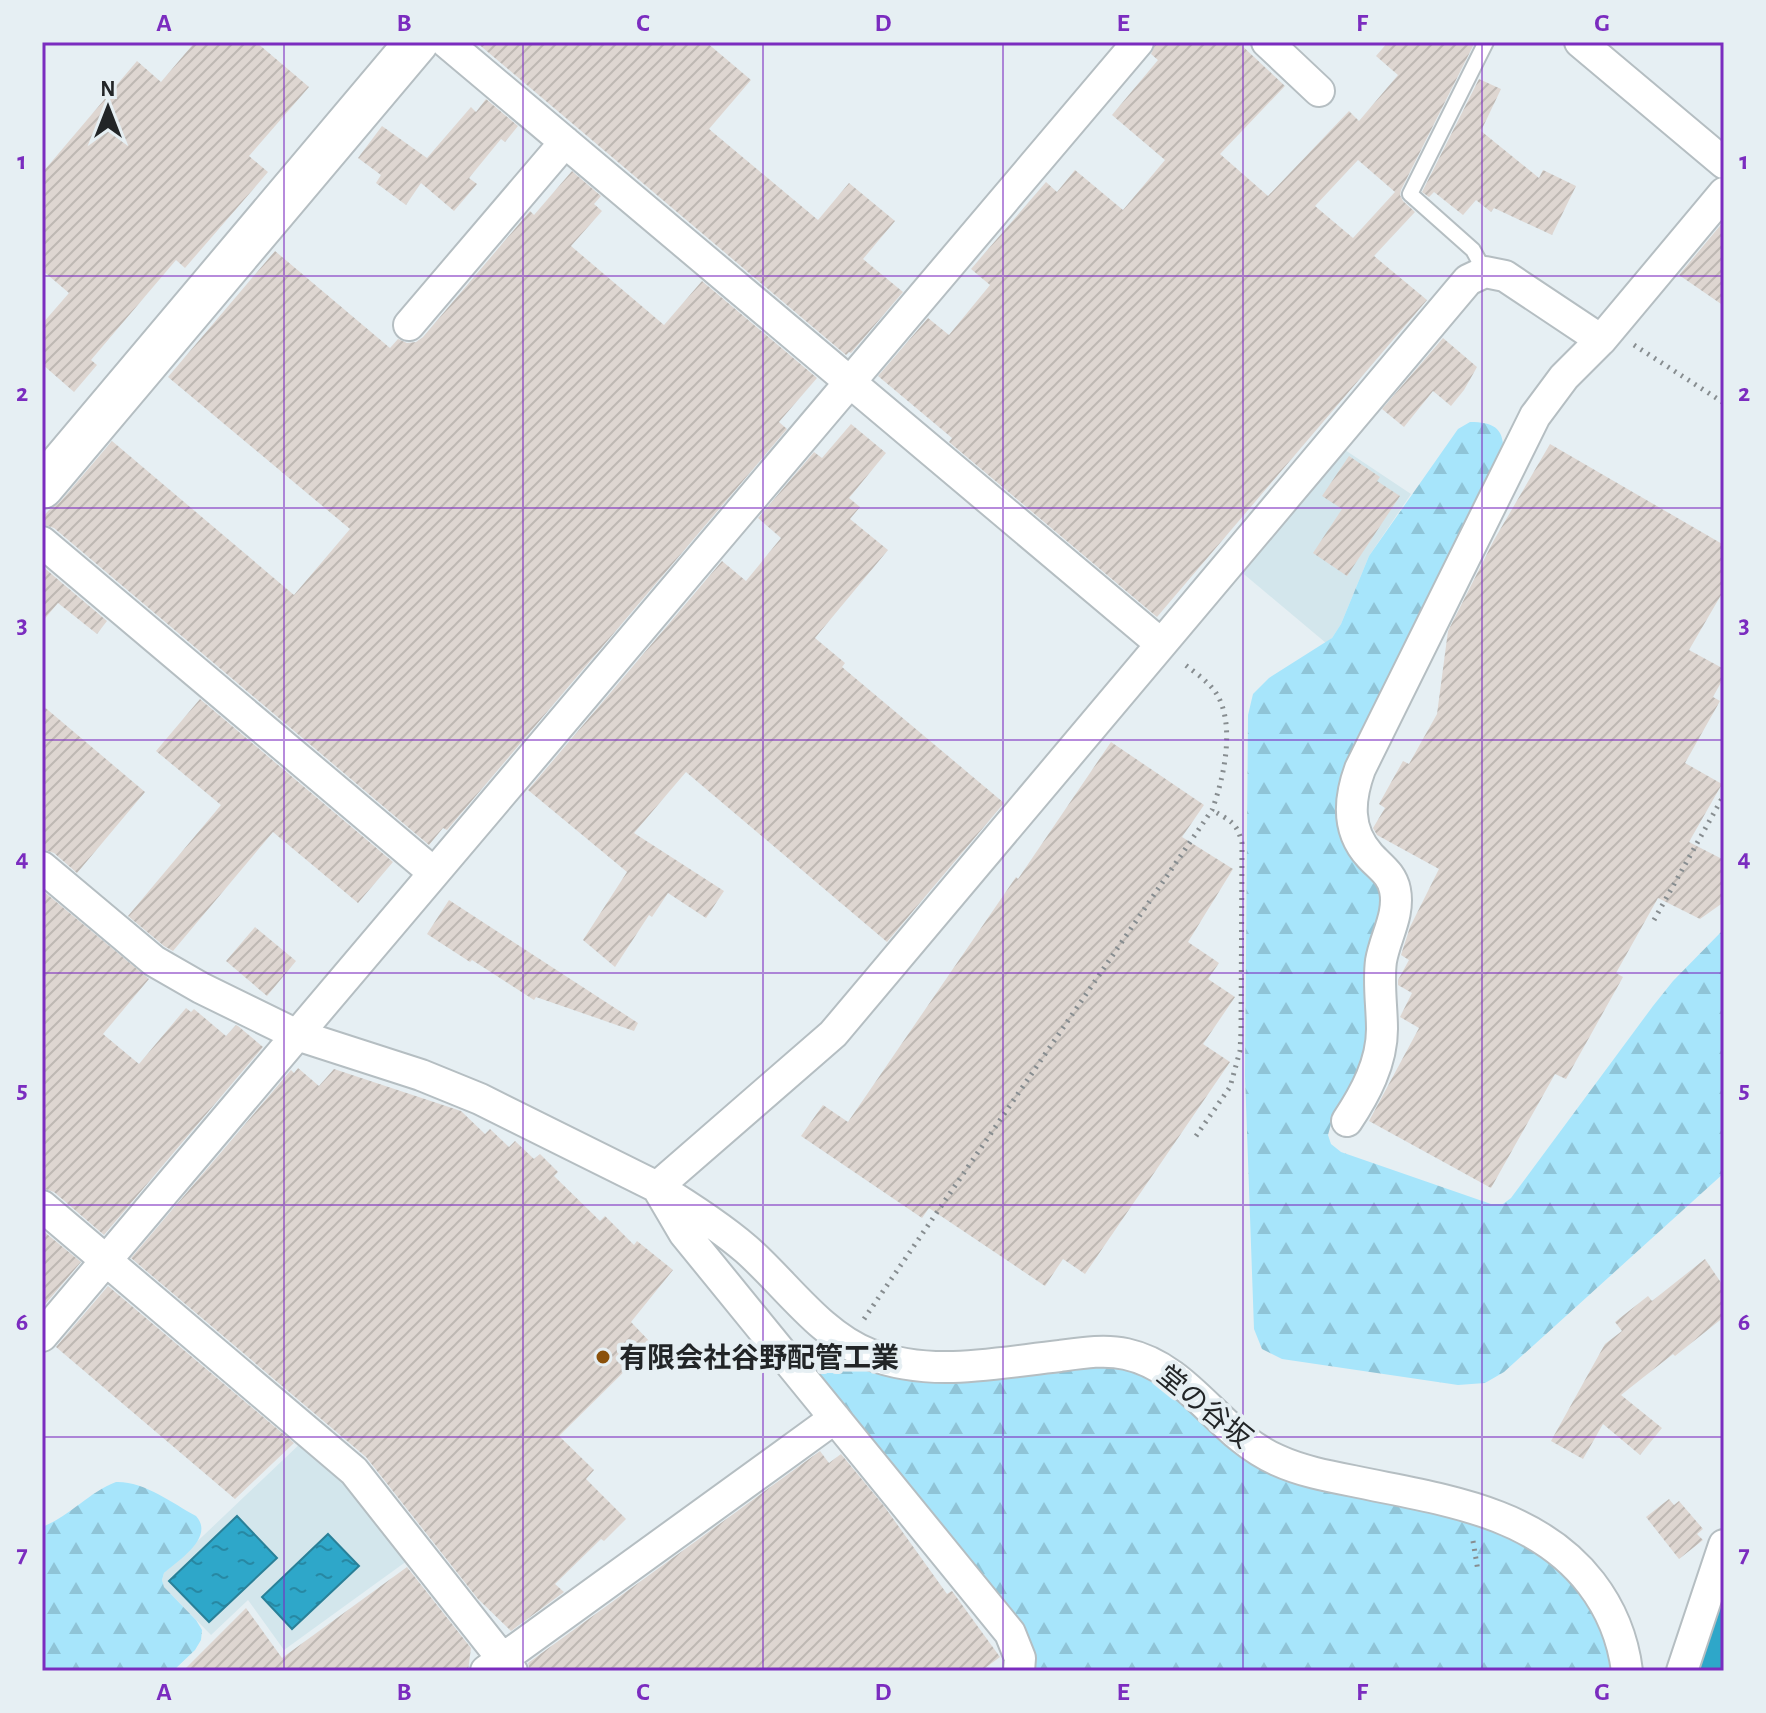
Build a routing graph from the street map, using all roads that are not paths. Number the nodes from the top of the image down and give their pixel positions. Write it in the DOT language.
graph roads {
  1 [pos="417,42"];
  2 [pos="446,42"];
  3 [pos="1138,42"];
  4 [pos="1267,42"];
  5 [pos="1486,42"];
  6 [pos="1580,42"];
  7 [pos="1319,91"];
  8 [pos="565,142"];
  9 [pos="1724,163"];
  10 [pos="1724,193"];
  11 [pos="1485,272"];
  12 [pos="409,325"];
  13 [pos="1605,335"];
  14 [pos="850,381"];
  15 [pos="42,487"];
  16 [pos="42,542"];
  17 [pos="1161,644"];
  18 [pos="42,867"];
  19 [pos="434,873"];
  20 [pos="297,1035"];
  21 [pos="1347,1121"];
  22 [pos="657,1187"];
  23 [pos="42,1206"];
  24 [pos="106,1260"];
  25 [pos="42,1336"];
  26 [pos="835,1418"];
  27 [pos="1724,1545"];
  28 [pos="500,1667"];
  29 [pos="1019,1671"];
  30 [pos="1627,1671"];
  31 [pos="1682,1671"];
  1 -- 15 [label="street"];
  2 -- 8 [label="street"];
  3 -- 14 [label="street"];
  4 -- 7 [label="street"];
  5 -- 11 [label="lane"];
  6 -- 9 [label="street"];
  8 -- 12 [label="street"];
  8 -- 14 [label="street"];
  10 -- 13 [label="street"];
  11 -- 13 [label="street"];
  11 -- 17 [label="street"];
  13 -- 21 [label="street"];
  14 -- 17 [label="street"];
  14 -- 19 [label="street"];
  16 -- 19 [label="street"];
  17 -- 22 [label="street"];
  18 -- 20 [label="street, 堂の谷坂"];
  19 -- 20 [label="street"];
  20 -- 22 [label="street, 堂の谷坂"];
  20 -- 24 [label="street"];
  22 -- 26 [label="street"];
  22 -- 30 [label="street, 堂の谷坂"];
  23 -- 24 [label="street"];
  24 -- 25 [label="street"];
  24 -- 28 [label="street"];
  26 -- 28 [label="street"];
  26 -- 29 [label="street"];
  27 -- 31 [label="street"];
}
